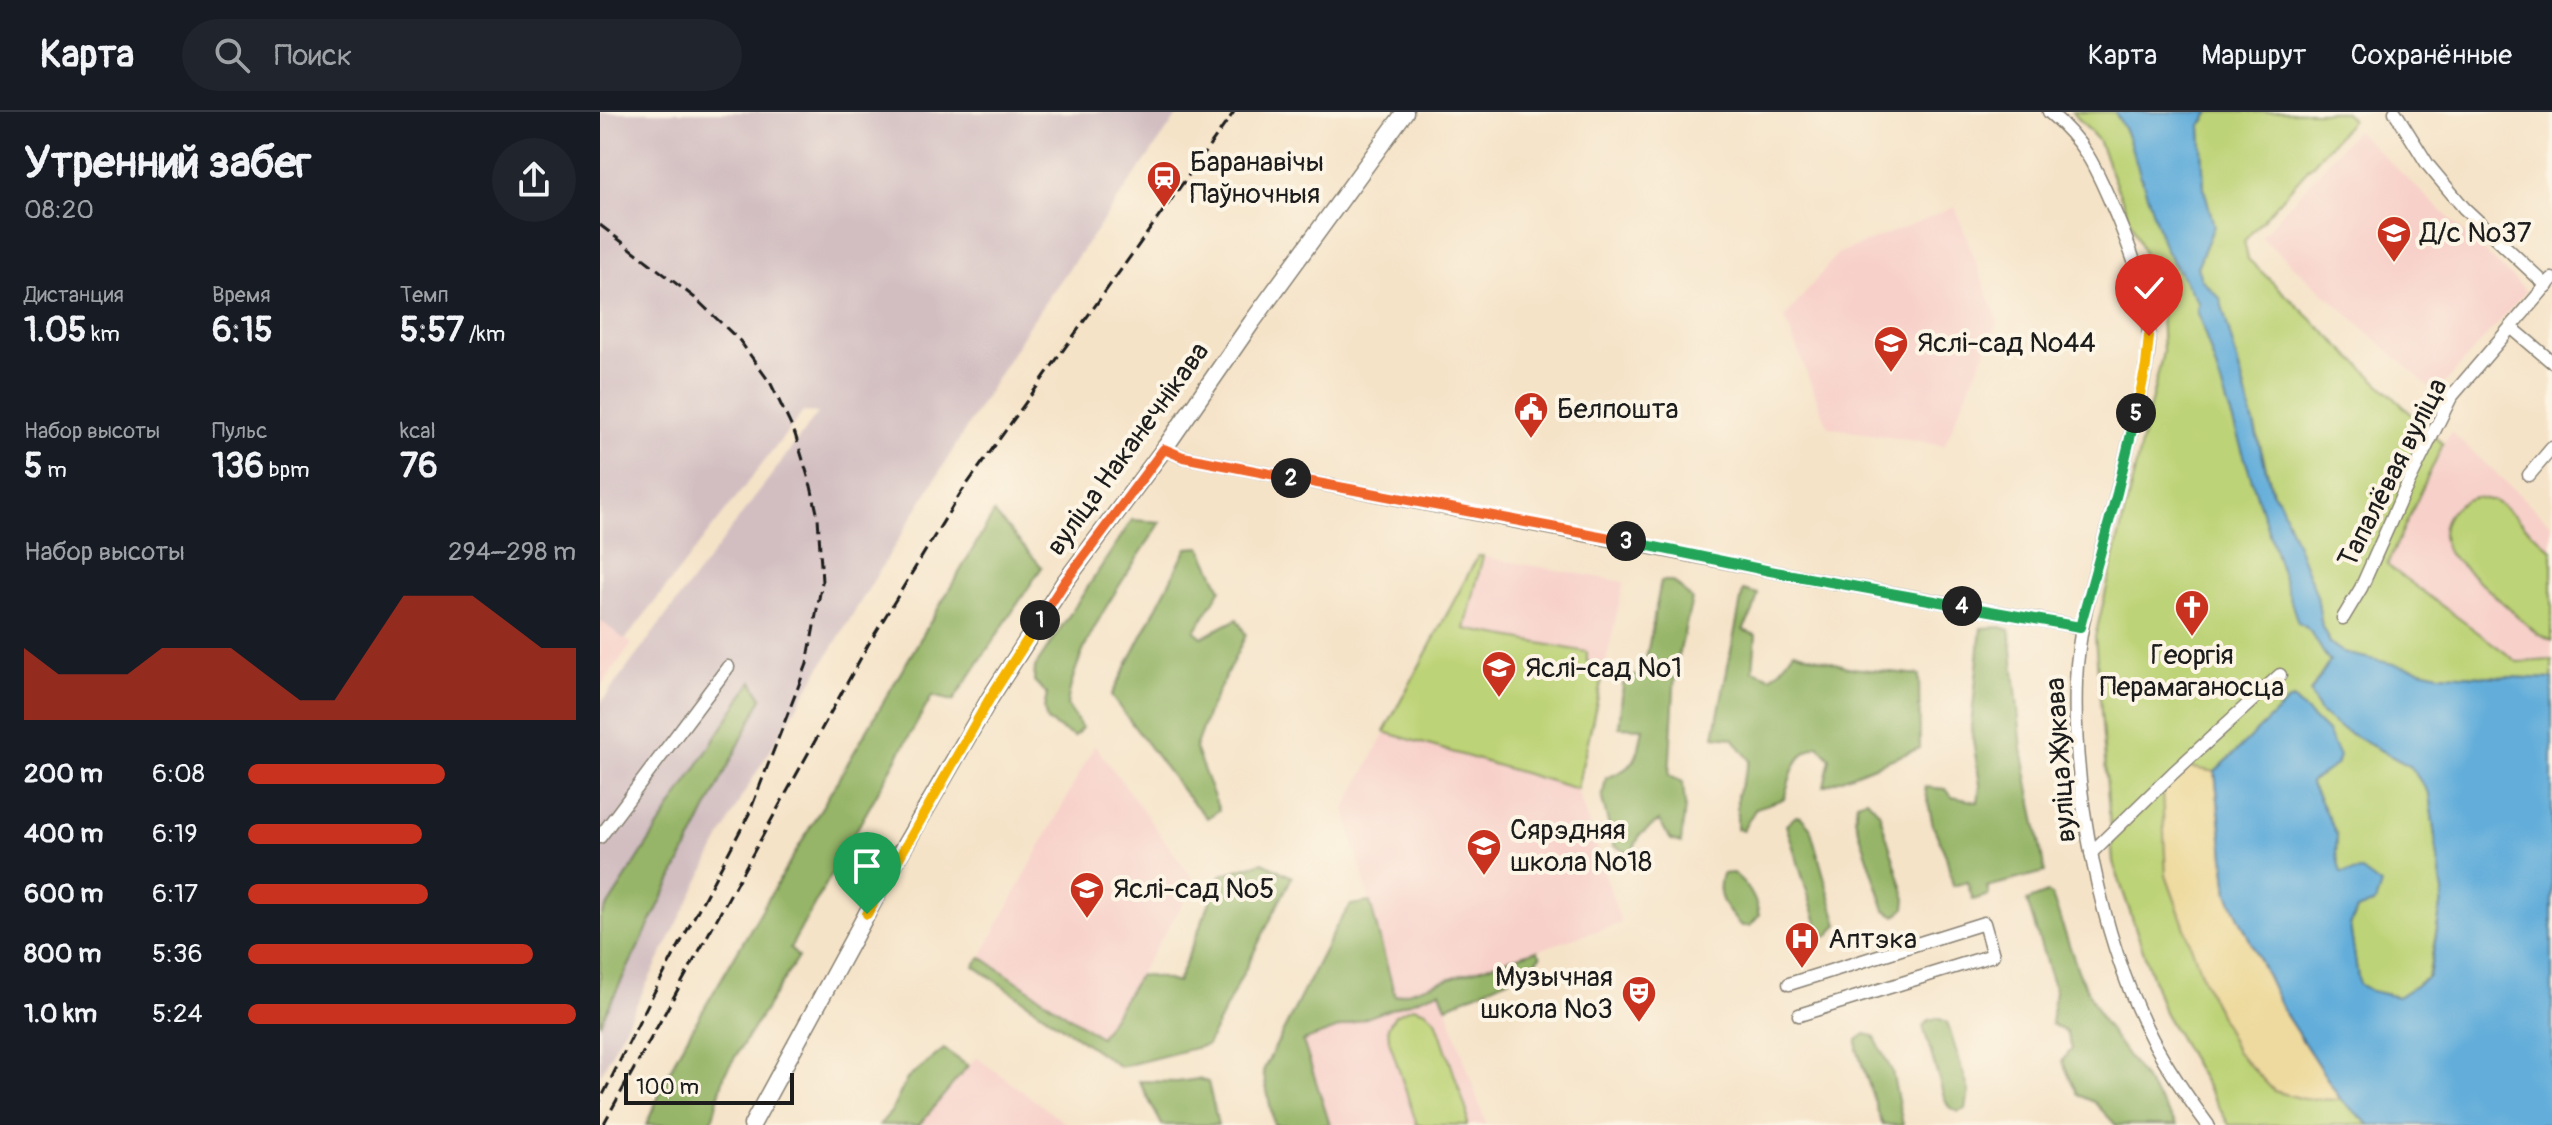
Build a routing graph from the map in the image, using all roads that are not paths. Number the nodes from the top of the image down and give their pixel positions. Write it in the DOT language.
graph roads {
  1 [pos="1405,112"];
  2 [pos="2049,112"];
  3 [pos="2395,112"];
  4 [pos="2549,282"];
  5 [pos="2512,328"];
  6 [pos="2552,362"];
  7 [pos="2552,448"];
  8 [pos="1164,449"];
  9 [pos="2529,475"];
  10 [pos="2343,618"];
  11 [pos="2080,627"];
  12 [pos="728,667"];
  13 [pos="2280,675"];
  14 [pos="600,837"];
  15 [pos="2091,853"];
  16 [pos="1789,984"];
  17 [pos="1799,1015"];
  18 [pos="752,1125"];
  19 [pos="2208,1125"];
  1 -- 8 [label="main road, вуліца Наканечнікава"];
  2 -- 11 [label="street, вуліца Жукава"];
  3 -- 4 [label="street"];
  4 -- 5 [label="street, Тапалёвая вуліца"];
  5 -- 6 [label="street"];
  5 -- 10 [label="street, Тапалёвая вуліца"];
  7 -- 9 [label="street"];
  8 -- 11 [label="street"];
  8 -- 18 [label="main road, вуліца Наканечнікава"];
  11 -- 15 [label="street, вуліца Жукава"];
  12 -- 14 [label="street"];
  13 -- 15 [label="street"];
  15 -- 19 [label="street, вуліца Жукава"];
  16 -- 17 [label="street"];
}
